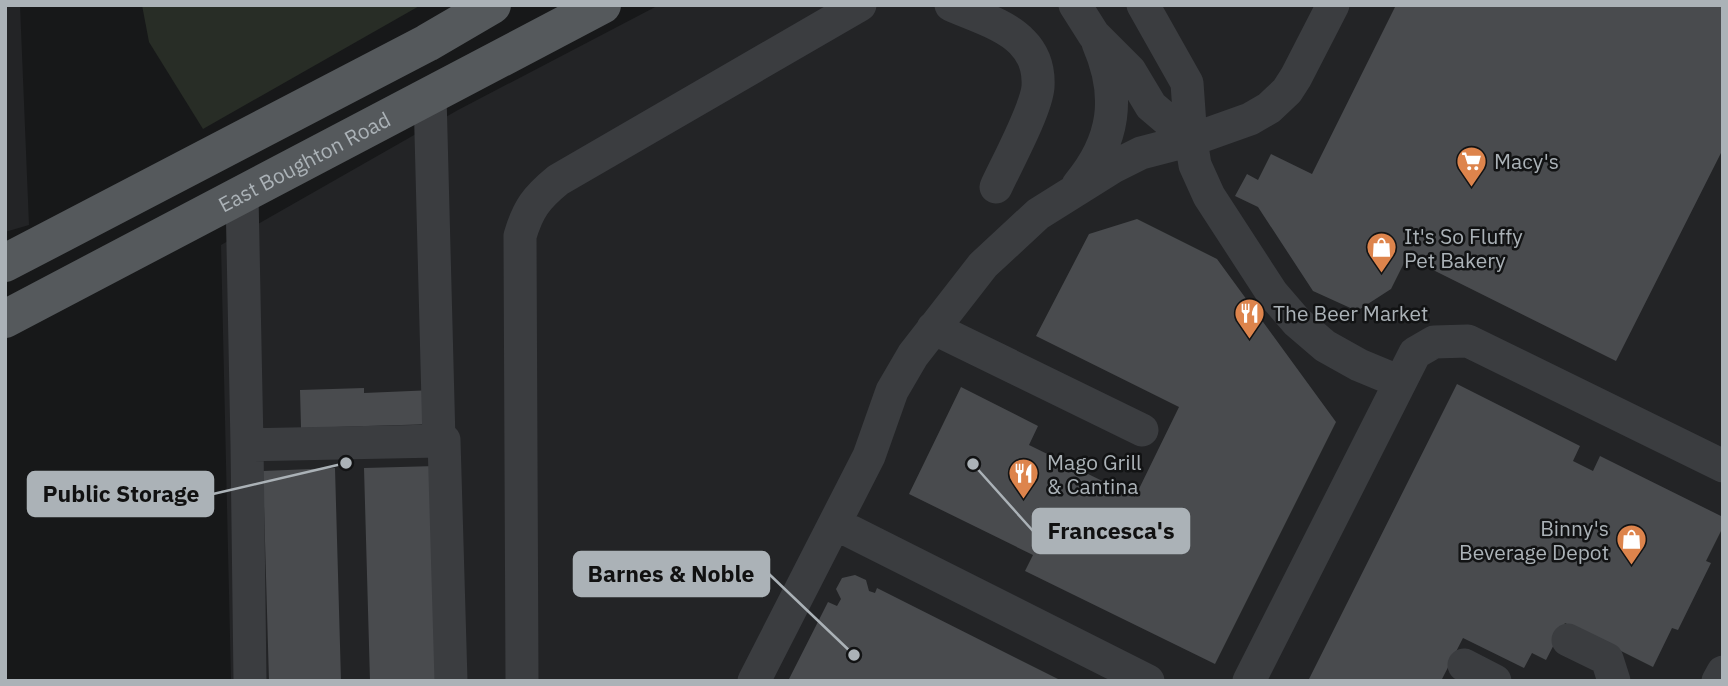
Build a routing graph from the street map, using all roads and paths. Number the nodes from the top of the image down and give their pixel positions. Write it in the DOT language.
graph roads {
  1 [pos="492,5"];
  2 [pos="602,5"];
  3 [pos="860,5"];
  4 [pos="951,5"];
  5 [pos="1074,5"];
  6 [pos="1143,5"];
  7 [pos="1333,5"];
  8 [pos="1094,35"];
  9 [pos="430,95"];
  10 [pos="1191,140"];
  11 [pos="996,187"];
  12 [pos="1072,192"];
  13 [pos="242,195"];
  14 [pos="5,263"];
  15 [pos="5,319"];
  16 [pos="933,328"];
  17 [pos="1400,382"];
  18 [pos="1142,430"];
  19 [pos="439,441"];
  20 [pos="247,444"];
  21 [pos="1723,466"];
  22 [pos="836,524"];
  23 [pos="1568,640"];
  24 [pos="1464,665"];
  25 [pos="1723,672"];
  26 [pos="250,681"];
  27 [pos="451,681"];
  28 [pos="522,681"];
  29 [pos="754,681"];
  30 [pos="1148,681"];
  31 [pos="1249,681"];
  32 [pos="1495,681"];
  33 [pos="1614,681"];
  34 [pos="1718,681"];
  1 -- 14 [label="main road"];
  2 -- 9 [label="main road, East Boughton Road"];
  3 -- 28 [label="lane"];
  4 -- 11 [label="lane"];
  5 -- 8 [label="lane"];
  6 -- 10 [label="lane"];
  7 -- 10 [label="lane"];
  8 -- 10 [label="lane"];
  8 -- 12 [label="lane"];
  9 -- 13 [label="main road, East Boughton Road"];
  9 -- 19 [label="lane"];
  10 -- 12 [label="lane"];
  10 -- 17 [label="lane"];
  12 -- 16 [label="lane"];
  13 -- 15 [label="main road, East Boughton Road"];
  13 -- 20 [label="lane"];
  16 -- 18 [label="lane"];
  16 -- 22 [label="lane"];
  17 -- 21 [label="lane"];
  17 -- 31 [label="lane"];
  19 -- 20 [label="lane"];
  19 -- 27 [label="lane"];
  20 -- 26 [label="lane"];
  22 -- 29 [label="lane"];
  22 -- 30 [label="lane"];
  23 -- 33 [label="lane"];
  24 -- 32 [label="lane"];
  25 -- 34 [label="lane"];
}
